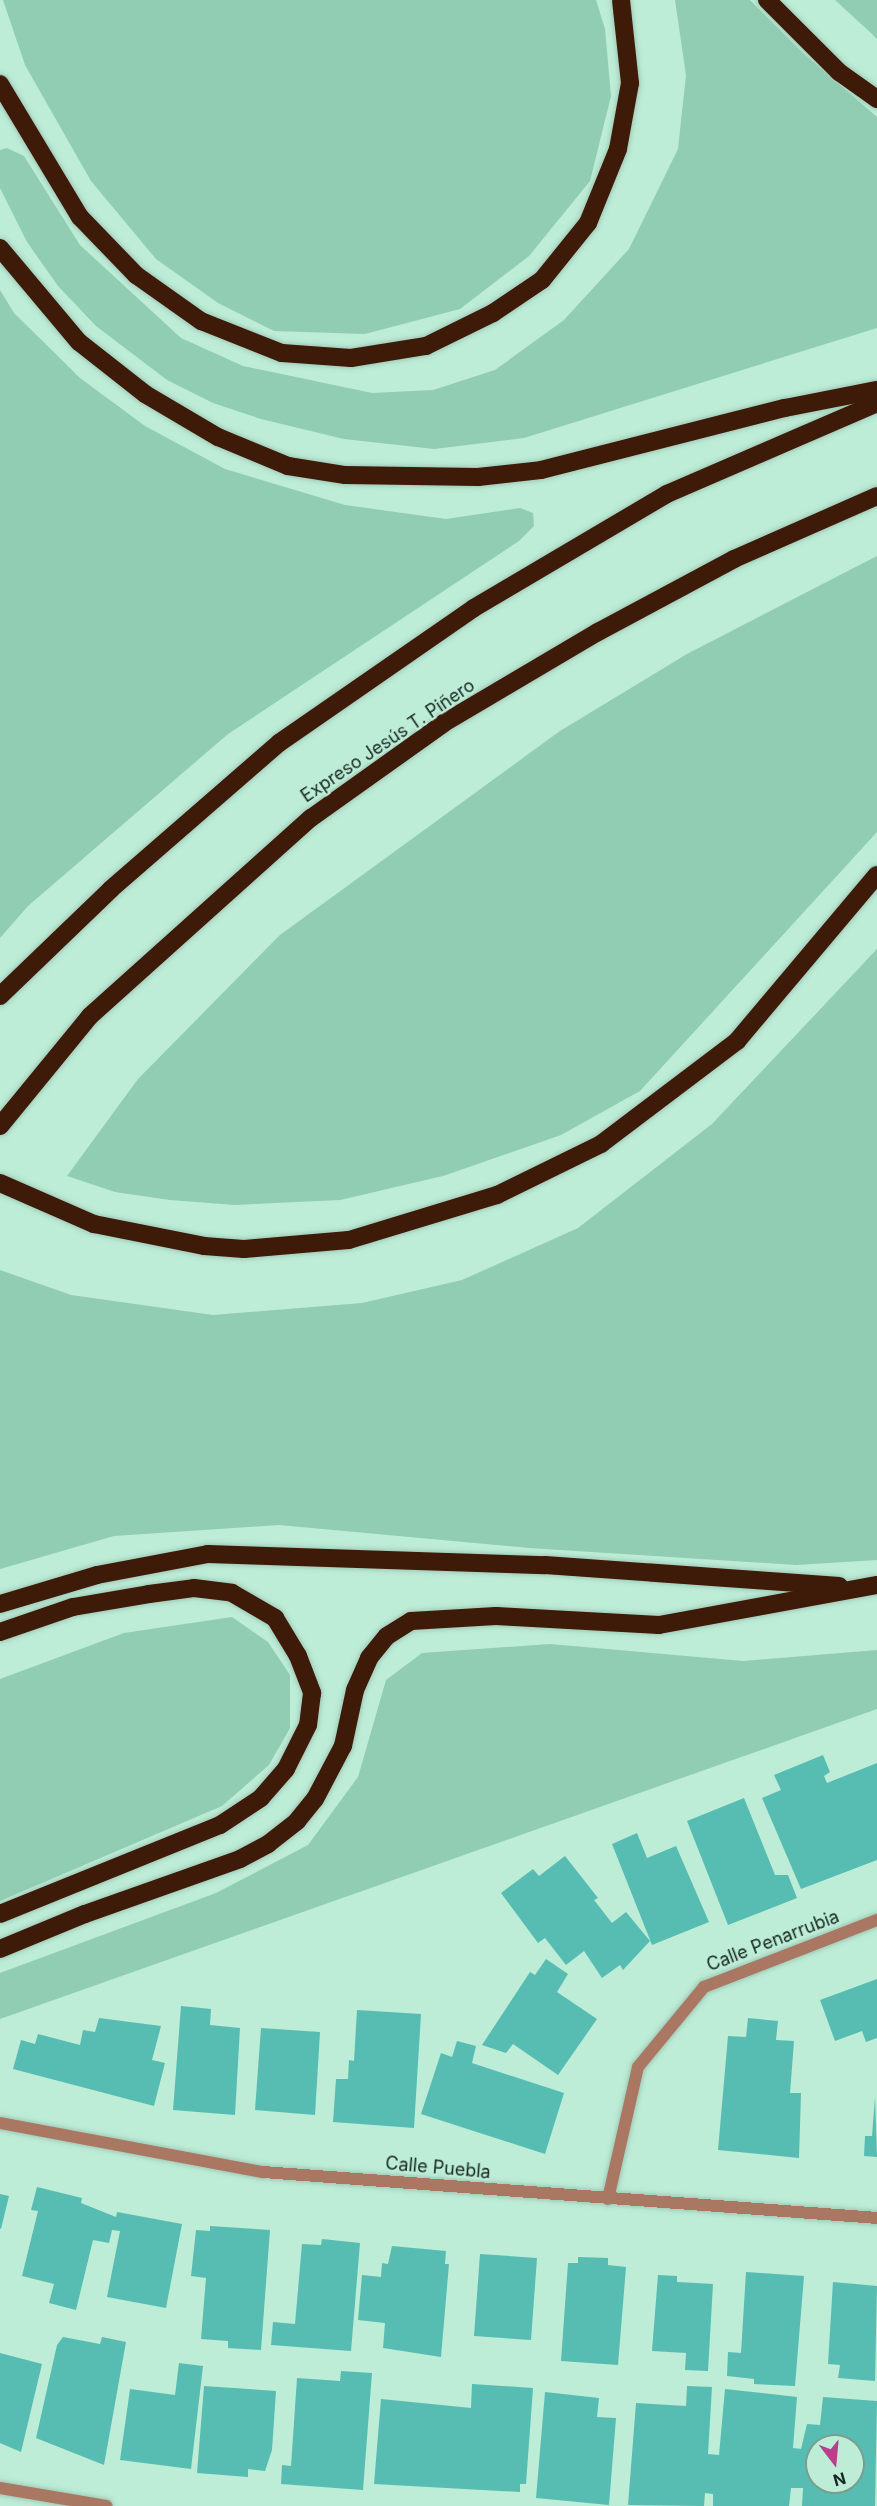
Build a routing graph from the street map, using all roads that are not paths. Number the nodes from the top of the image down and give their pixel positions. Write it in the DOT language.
graph roads {
  1 [pos="621,0"];
  2 [pos="767,0"];
  3 [pos="0,84"];
  4 [pos="877,99"];
  5 [pos="0,248"];
  6 [pos="877,390"];
  7 [pos="877,403"];
  8 [pos="877,496"];
  9 [pos="877,875"];
  10 [pos="0,996"];
  11 [pos="0,1126"];
  12 [pos="0,1183"];
  13 [pos="873,1586"];
  14 [pos="0,1604"];
  15 [pos="0,1632"];
  16 [pos="0,1914"];
  17 [pos="877,1920"];
  18 [pos="0,1949"];
  19 [pos="0,2123"];
  20 [pos="608,2199"];
  21 [pos="877,2218"];
  22 [pos="0,2488"];
  23 [pos="106,2506"];
  1 -- 3 [label="highway"];
  2 -- 4 [label="highway"];
  5 -- 6 [label="highway"];
  7 -- 10 [label="highway"];
  8 -- 11 [label="highway, Expreso Jesús T. Piñero"];
  9 -- 12 [label="highway"];
  13 -- 14 [label="highway"];
  13 -- 18 [label="highway"];
  15 -- 16 [label="highway"];
  17 -- 20 [label="street, Calle Penarrubia"];
  19 -- 20 [label="street, Calle Puebla"];
  20 -- 21 [label="street, Calle Puebla"];
  22 -- 23 [label="street"];
}
